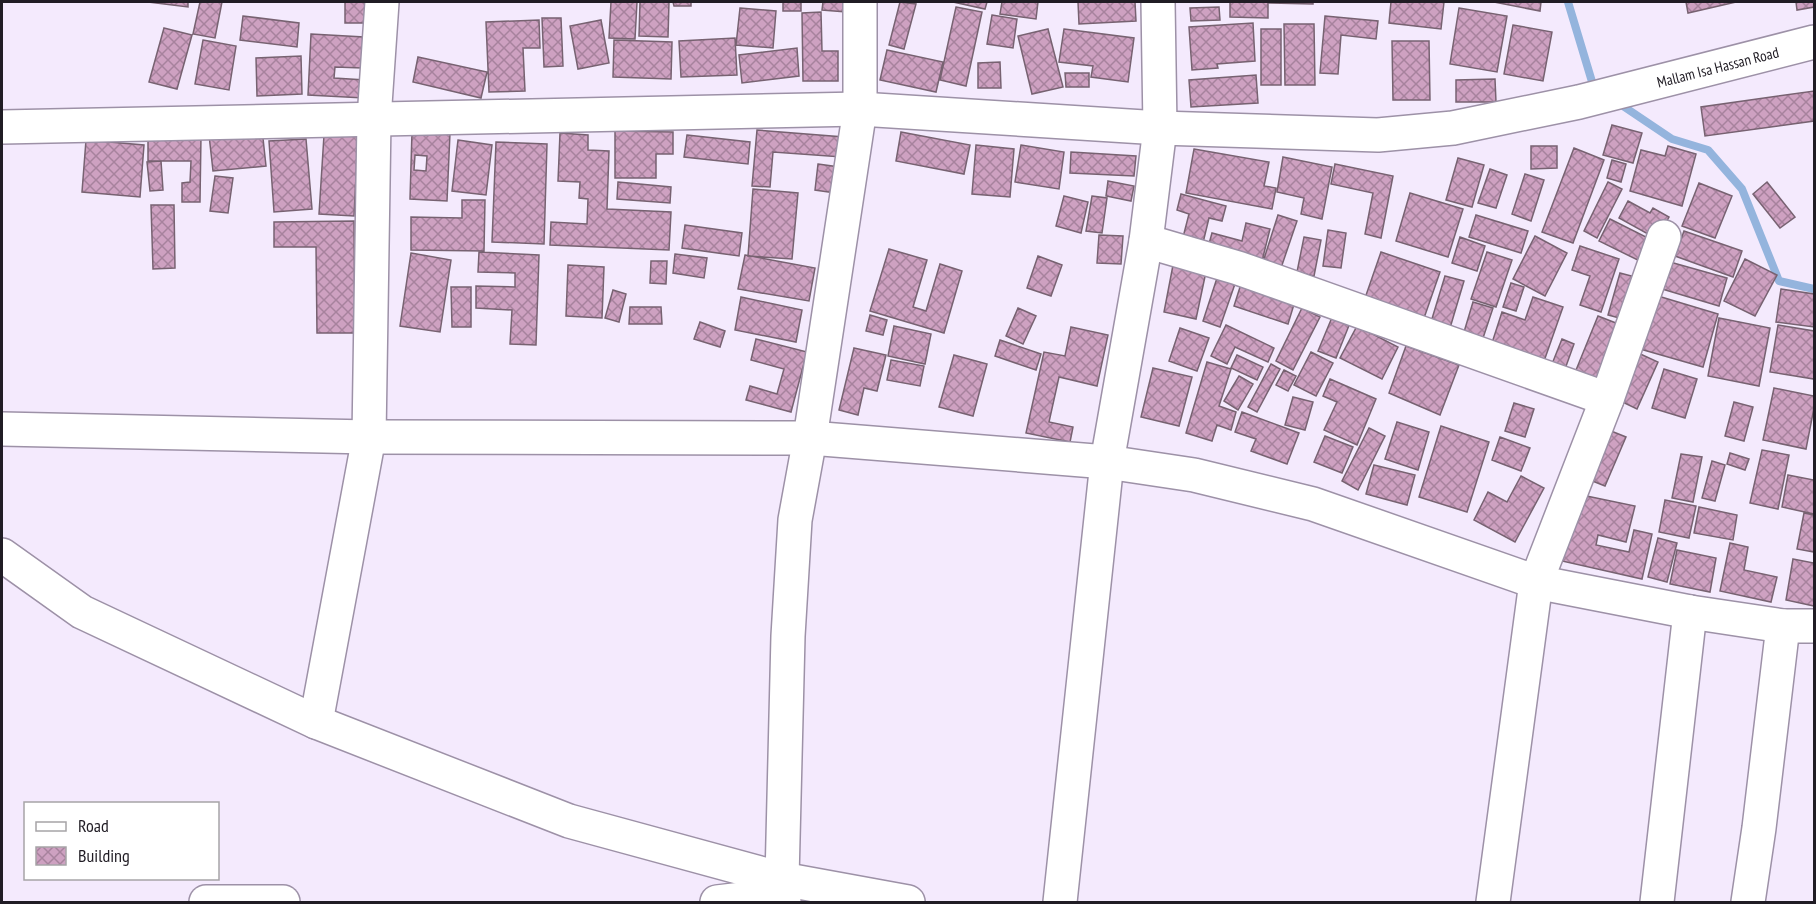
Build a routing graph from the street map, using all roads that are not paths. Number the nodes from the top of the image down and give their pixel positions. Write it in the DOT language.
graph roads {
  1 [pos="382,2"];
  2 [pos="860,2"];
  3 [pos="1158,2"];
  4 [pos="1815,42"];
  5 [pos="860,109"];
  6 [pos="374,119"];
  7 [pos="2,126"];
  8 [pos="1160,128"];
  9 [pos="1664,237"];
  10 [pos="1146,241"];
  11 [pos="1607,399"];
  12 [pos="2,429"];
  13 [pos="369,437"];
  14 [pos="810,438"];
  15 [pos="1107,462"];
  16 [pos="2,555"];
  17 [pos="1536,582"];
  18 [pos="1690,612"];
  19 [pos="1799,626"];
  20 [pos="316,722"];
  21 [pos="783,892"];
  22 [pos="209,902"];
  23 [pos="282,903"];
  24 [pos="717,903"];
  25 [pos="908,903"];
  26 [pos="1060,903"];
  27 [pos="1493,903"];
  28 [pos="1657,903"];
  29 [pos="1748,903"];
  1 -- 6 [label="street"];
  2 -- 5 [label="street"];
  3 -- 8 [label="street"];
  4 -- 8 [label="street, Mallam Isa Hassan Road"];
  5 -- 6 [label="street, Mallam Isa Hassan Road"];
  5 -- 8 [label="street, Mallam Isa Hassan Road"];
  5 -- 14 [label="street"];
  6 -- 7 [label="street, Mallam Isa Hassan Road"];
  6 -- 13 [label="street"];
  8 -- 10 [label="street"];
  9 -- 11 [label="street"];
  10 -- 11 [label="street"];
  10 -- 15 [label="street"];
  11 -- 17 [label="street"];
  12 -- 13 [label="street"];
  13 -- 14 [label="street"];
  13 -- 20 [label="street"];
  14 -- 15 [label="street"];
  14 -- 21 [label="street"];
  15 -- 17 [label="street"];
  15 -- 26 [label="street"];
  16 -- 20 [label="street"];
  17 -- 18 [label="street"];
  17 -- 27 [label="street"];
  18 -- 19 [label="street"];
  18 -- 28 [label="street"];
  19 -- 29 [label="street"];
  20 -- 21 [label="street"];
  21 -- 24 [label="street"];
  21 -- 25 [label="street"];
  22 -- 23 [label="street"];
}
